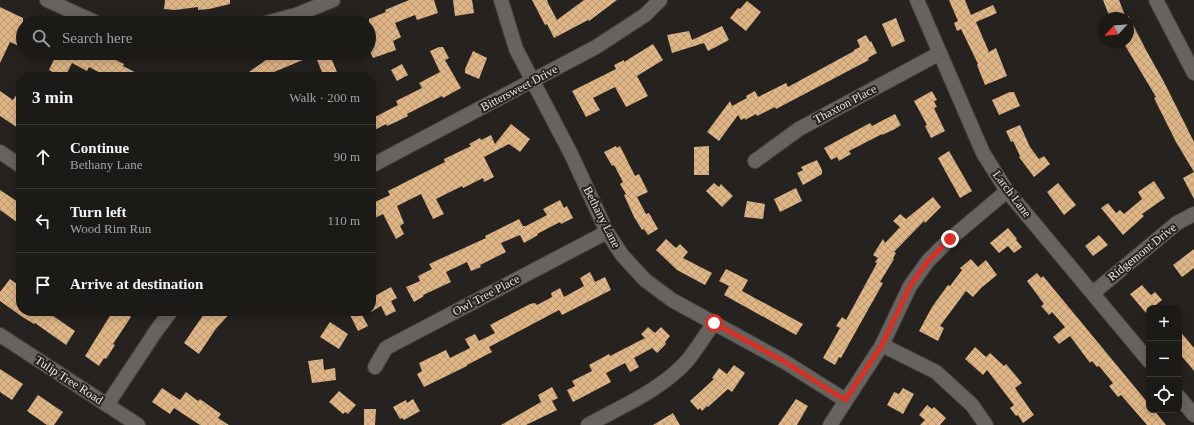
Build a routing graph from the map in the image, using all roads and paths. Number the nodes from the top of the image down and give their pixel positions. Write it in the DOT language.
graph roads {
  1 [pos="47,0"];
  2 [pos="333,0"];
  3 [pos="501,0"];
  4 [pos="660,0"];
  5 [pos="917,0"];
  6 [pos="1156,0"];
  7 [pos="82,16"];
  8 [pos="292,16"];
  9 [pos="940,53"];
  10 [pos="1194,73"];
  11 [pos="532,80"];
  12 [pos="0,152"];
  13 [pos="755,161"];
  14 [pos="16,163"];
  15 [pos="376,163"];
  16 [pos="1007,191"];
  17 [pos="1194,214"];
  18 [pos="607,232"];
  19 [pos="1093,293"];
  20 [pos="167,316"];
  21 [pos="714,323"];
  22 [pos="0,335"];
  23 [pos="882,345"];
  24 [pos="1146,357"];
  25 [pos="375,367"];
  26 [pos="845,400"];
  27 [pos="1182,401"];
  28 [pos="107,405"];
  29 [pos="1194,415"];
  30 [pos="138,425"];
  31 [pos="588,425"];
  32 [pos="830,425"];
  33 [pos="986,425"];
  1 -- 7 [label="street"];
  2 -- 8 [label="street"];
  3 -- 11 [label="street, Bethany Lane"];
  4 -- 11 [label="street, Bittersweet Drive"];
  5 -- 9 [label="street, Larch Lane"];
  6 -- 10 [label="street"];
  9 -- 13 [label="street, Thaxton Place"];
  9 -- 16 [label="street, Larch Lane"];
  11 -- 15 [label="street, Bittersweet Drive"];
  11 -- 18 [label="street, Bethany Lane"];
  12 -- 14 [label="street"];
  16 -- 19 [label="street, Larch Lane"];
  16 -- 23 [label="street"];
  17 -- 19 [label="street, Ridgemont Drive"];
  18 -- 21 [label="street, Bethany Lane"];
  18 -- 25 [label="street, Owl Tree Place"];
  19 -- 24 [label="street, Larch Lane"];
  20 -- 28 [label="street"];
  21 -- 26 [label="street, Bethany Lane"];
  21 -- 31 [label="street"];
  22 -- 28 [label="street, Tulip Tree Road"];
  23 -- 26 [label="street"];
  23 -- 33 [label="street"];
  26 -- 32 [label="street"];
  27 -- 29 [label="street"];
  28 -- 30 [label="street, Tulip Tree Road"];
}
